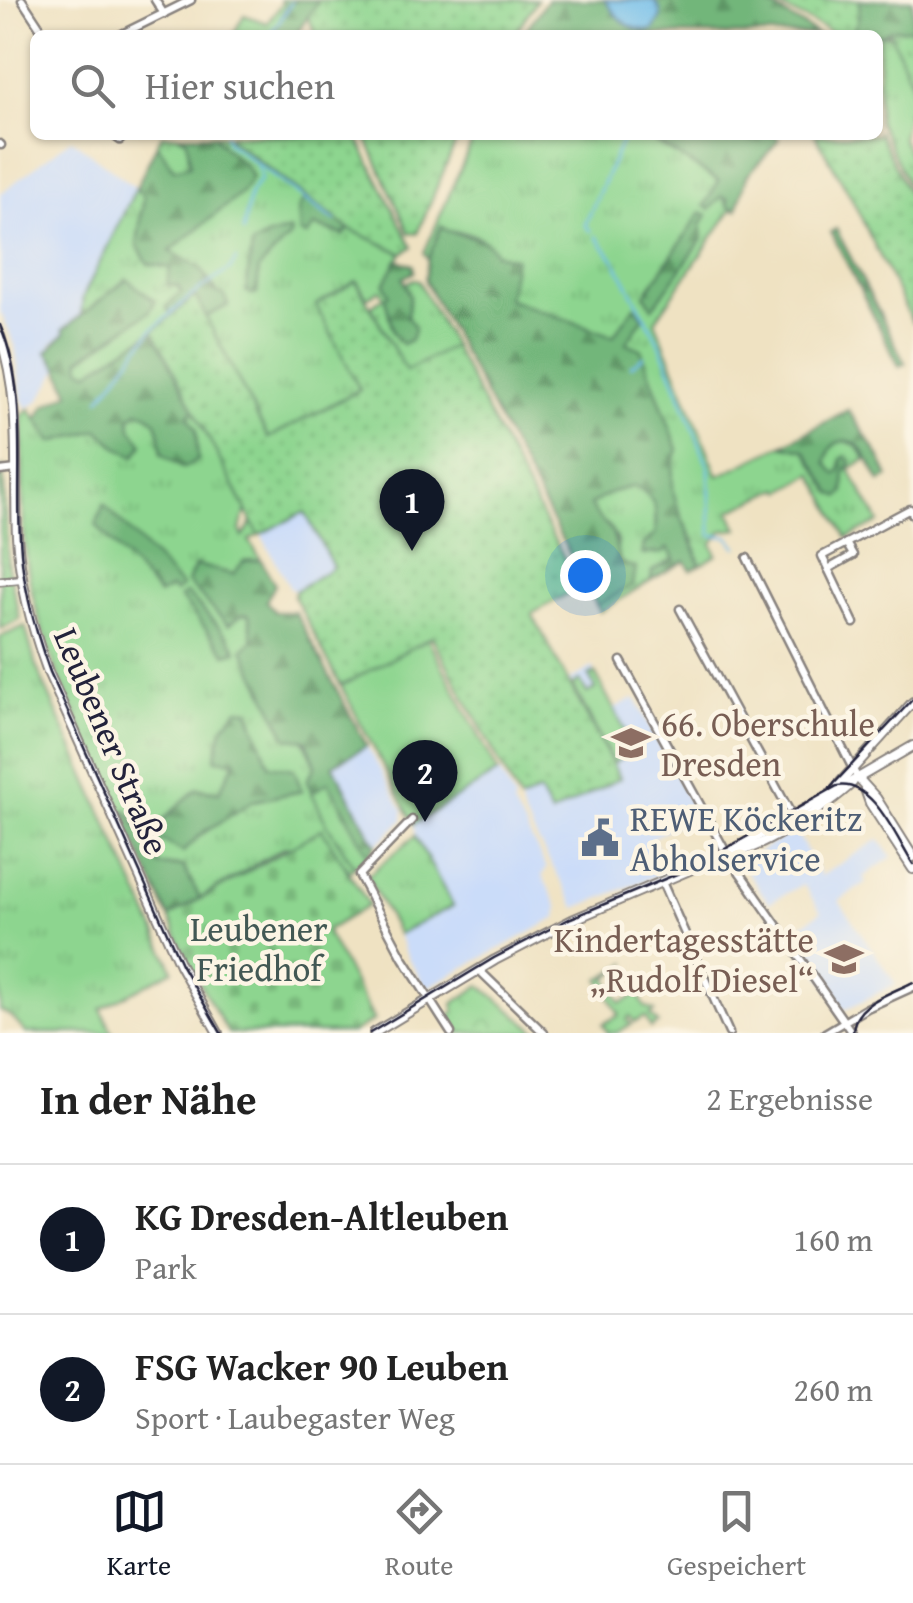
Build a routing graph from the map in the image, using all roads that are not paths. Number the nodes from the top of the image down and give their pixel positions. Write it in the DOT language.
graph roads {
  1 [pos="22,0"];
  2 [pos="155,0"];
  3 [pos="192,0"];
  4 [pos="164,14"];
  5 [pos="42,30"];
  6 [pos="130,30"];
  7 [pos="0,336"];
  8 [pos="16,469"];
  9 [pos="0,471"];
  10 [pos="913,515"];
  11 [pos="846,543"];
  12 [pos="747,558"];
  13 [pos="828,569"];
  14 [pos="22,579"];
  15 [pos="0,581"];
  16 [pos="680,610"];
  17 [pos="854,622"];
  18 [pos="621,661"];
  19 [pos="913,702"];
  20 [pos="913,746"];
  21 [pos="855,773"];
  22 [pos="865,789"];
  23 [pos="791,814"];
  24 [pos="412,820"];
  25 [pos="727,854"];
  26 [pos="913,858"];
  27 [pos="913,869"];
  28 [pos="662,882"];
  29 [pos="478,970"];
  30 [pos="913,987"];
  31 [pos="429,1000"];
  32 [pos="844,1022"];
  33 [pos="218,1033"];
  34 [pos="374,1033"];
  35 [pos="451,1033"];
  36 [pos="544,1033"];
  37 [pos="729,1033"];
  38 [pos="825,1033"];
  39 [pos="852,1033"];
  1 -- 5 [label="street"];
  2 -- 4 [label="street"];
  3 -- 4 [label="street"];
  4 -- 6 [label="street"];
  7 -- 8 [label="street, Leubener Straße"];
  8 -- 9 [label="street"];
  8 -- 14 [label="street, Leubener Straße"];
  10 -- 11 [label="street"];
  11 -- 13 [label="street"];
  11 -- 13 [label="street"];
  12 -- 21 [label="street"];
  13 -- 17 [label="street"];
  14 -- 15 [label="street"];
  14 -- 33 [label="street, Leubener Straße"];
  16 -- 23 [label="street"];
  18 -- 25 [label="street"];
  19 -- 21 [label="street"];
  20 -- 21 [label="street"];
  21 -- 22 [label="street"];
  21 -- 23 [label="street"];
  21 -- 25 [label="street"];
  22 -- 26 [label="street"];
  22 -- 27 [label="street"];
  23 -- 25 [label="street"];
  24 -- 31 [label="street"];
  25 -- 28 [label="street"];
  25 -- 32 [label="street"];
  28 -- 29 [label="street"];
  28 -- 37 [label="street"];
  29 -- 31 [label="street"];
  29 -- 36 [label="street"];
  30 -- 32 [label="street"];
  31 -- 34 [label="street"];
  31 -- 35 [label="street"];
  32 -- 38 [label="street"];
  32 -- 39 [label="street"];
}
